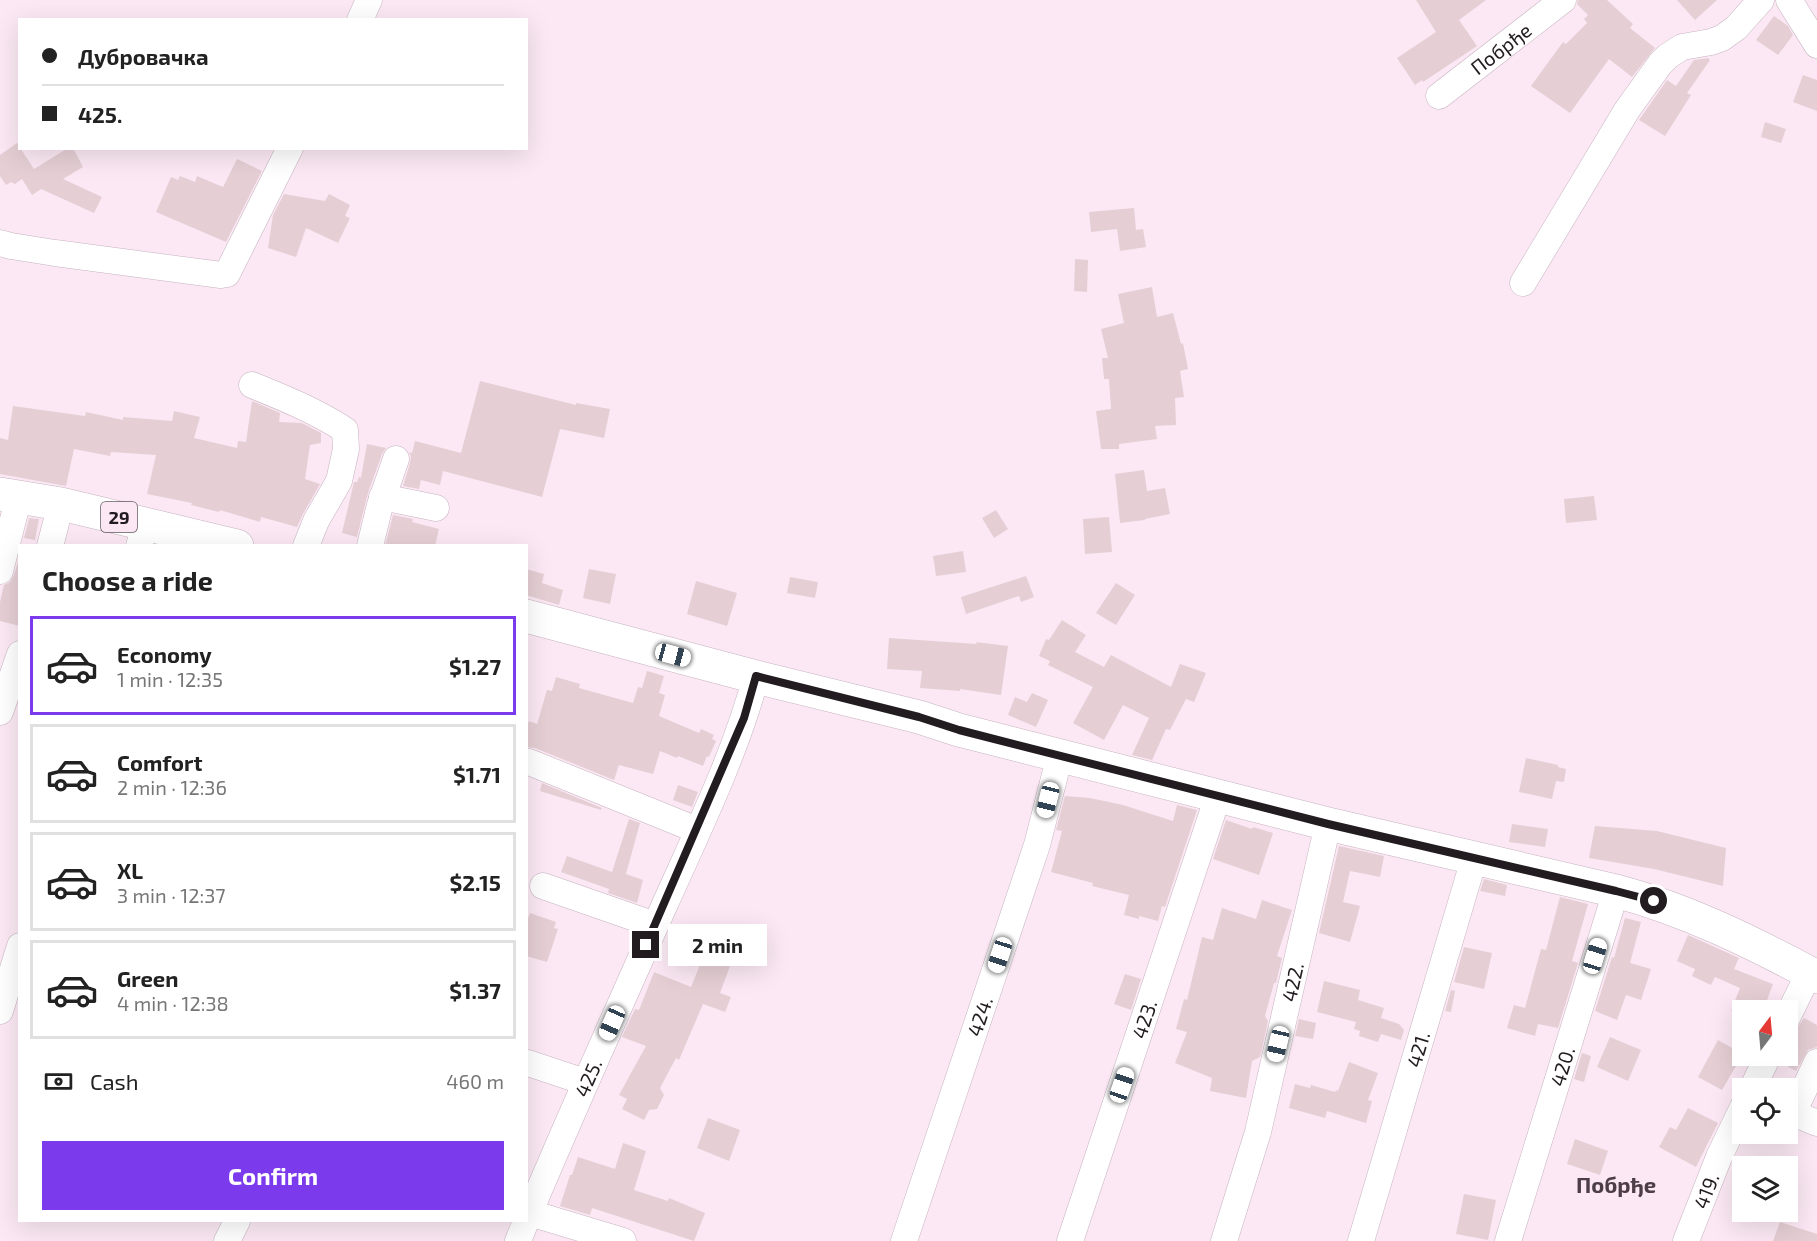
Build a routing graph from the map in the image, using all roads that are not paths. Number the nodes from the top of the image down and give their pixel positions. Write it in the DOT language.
graph roads {
  1 [pos="369,0"];
  2 [pos="1563,0"];
  3 [pos="1761,0"];
  4 [pos="1792,1"];
  5 [pos="361,18"];
  6 [pos="1817,45"];
  7 [pos="1439,96"];
  8 [pos="289,150"];
  9 [pos="0,243"];
  10 [pos="1523,283"];
  11 [pos="252,385"];
  12 [pos="396,459"];
  13 [pos="9,495"];
  14 [pos="382,498"];
  15 [pos="60,504"];
  16 [pos="436,508"];
  17 [pos="143,535"];
  18 [pos="50,544"];
  19 [pos="220,544"];
  20 [pos="307,544"];
  21 [pos="370,544"];
  22 [pos="0,571"];
  23 [pos="528,617"];
  24 [pos="18,660"];
  25 [pos="756,676"];
  26 [pos="0,712"];
  27 [pos="1060,755"];
  28 [pos="529,762"];
  29 [pos="1218,796"];
  30 [pos="1328,824"];
  31 [pos="697,830"];
  32 [pos="1474,859"];
  33 [pos="543,886"];
  34 [pos="1616,891"];
  35 [pos="655,925"];
  36 [pos="18,952"];
  37 [pos="1813,975"];
  38 [pos="1798,1000"];
  39 [pos="0,1011"];
  40 [pos="1817,1062"];
  41 [pos="528,1063"];
  42 [pos="585,1083"];
  43 [pos="1817,1123"];
  44 [pos="1732,1130"];
  45 [pos="536,1172"];
  46 [pos="528,1218"];
  47 [pos="236,1222"];
  48 [pos="526,1222"];
  49 [pos="227,1241"];
  50 [pos="518,1241"];
  51 [pos="623,1241"];
  52 [pos="904,1241"];
  53 [pos="1070,1241"];
  54 [pos="1224,1241"];
  55 [pos="1361,1241"];
  56 [pos="1508,1241"];
  57 [pos="1686,1241"];
  1 -- 5 [label="street"];
  2 -- 7 [label="street, Побрђе"];
  3 -- 10 [label="street"];
  4 -- 6 [label="street"];
  8 -- 9 [label="street"];
  11 -- 20 [label="street"];
  12 -- 14 [label="street"];
  13 -- 15 [label="main road, 29"];
  13 -- 22 [label="street"];
  14 -- 16 [label="street"];
  14 -- 21 [label="street"];
  15 -- 17 [label="main road, 29"];
  15 -- 18 [label="street"];
  17 -- 19 [label="main road, 29"];
  23 -- 25 [label="main road"];
  24 -- 26 [label="street"];
  25 -- 27 [label="main road"];
  25 -- 31 [label="street, 425."];
  27 -- 29 [label="main road"];
  27 -- 52 [label="street, 424."];
  28 -- 31 [label="street"];
  29 -- 30 [label="main road"];
  29 -- 53 [label="street, 423."];
  30 -- 32 [label="main road"];
  30 -- 54 [label="street, 422."];
  31 -- 35 [label="street, 425."];
  32 -- 34 [label="main road"];
  32 -- 55 [label="street, 421."];
  33 -- 35 [label="street"];
  34 -- 37 [label="main road"];
  34 -- 56 [label="street, 420."];
  35 -- 42 [label="street, 425."];
  36 -- 39 [label="street"];
  37 -- 38 [label="street"];
  40 -- 43 [label="street"];
  41 -- 42 [label="street"];
  42 -- 45 [label="street, 425."];
  44 -- 57 [label="street, 419."];
  45 -- 46 [label="street, 425."];
  46 -- 51 [label="street"];
  47 -- 49 [label="street"];
  48 -- 50 [label="street, 425."];
}
